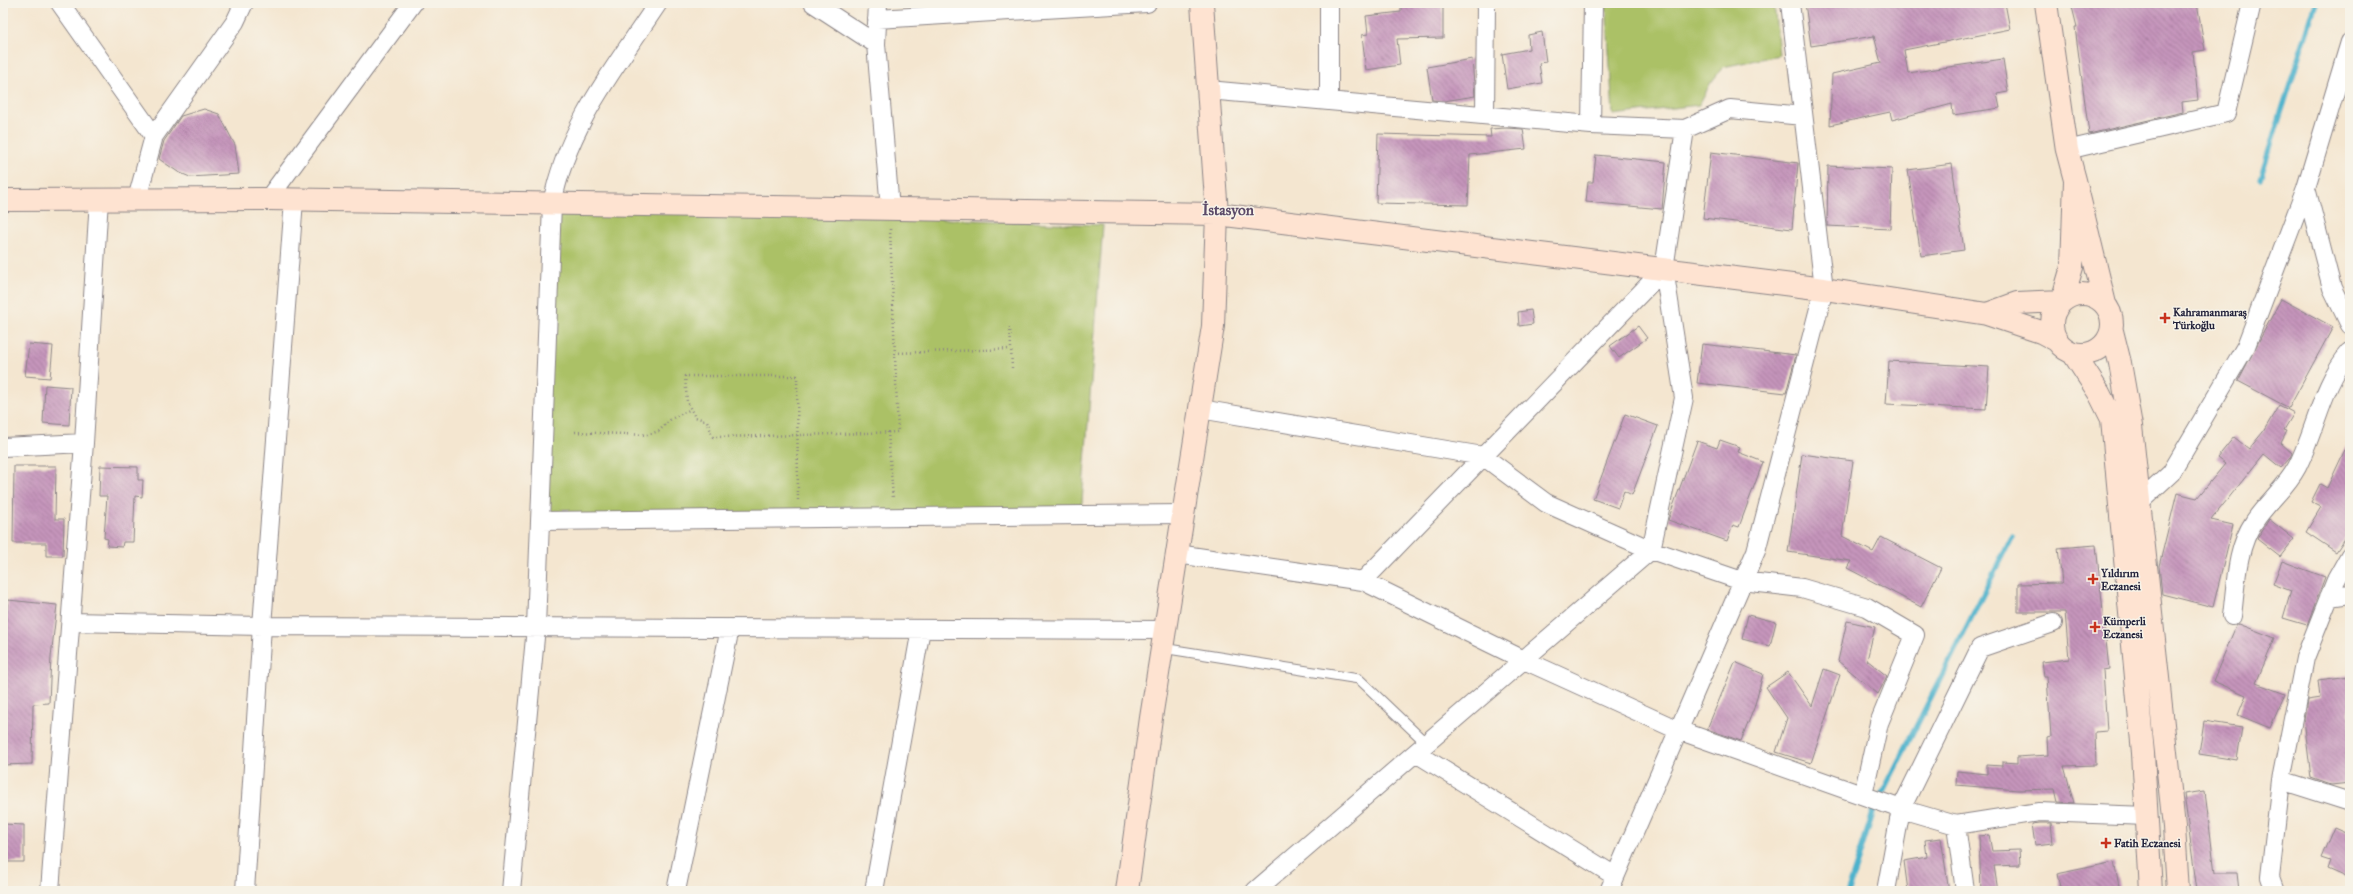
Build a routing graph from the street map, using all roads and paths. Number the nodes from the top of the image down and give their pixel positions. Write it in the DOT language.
graph roads {
  1 [pos="60,3"];
  2 [pos="244,3"];
  3 [pos="413,3"];
  4 [pos="658,3"];
  5 [pos="813,3"];
  6 [pos="1147,3"];
  7 [pos="1202,3"];
  8 [pos="1330,3"];
  9 [pos="1486,3"];
  10 [pos="1593,3"];
  11 [pos="1790,3"];
  12 [pos="2046,3"];
  13 [pos="2252,3"];
  14 [pos="878,11"];
  15 [pos="2350,42"];
  16 [pos="876,44"];
  17 [pos="1208,90"];
  18 [pos="1329,101"];
  19 [pos="1485,115"];
  20 [pos="1803,116"];
  21 [pos="1591,125"];
  22 [pos="1685,129"];
  23 [pos="154,136"];
  24 [pos="2067,150"];
  25 [pos="2075,180"];
  26 [pos="2306,188"];
  27 [pos="137,199"];
  28 [pos="268,199"];
  29 [pos="3,200"];
  30 [pos="99,200"];
  31 [pos="294,200"];
  32 [pos="552,204"];
  33 [pos="890,209"];
  34 [pos="1217,214"];
  35 [pos="1664,269"];
  36 [pos="1824,289"];
  37 [pos="2062,302"];
  38 [pos="2105,304"];
  39 [pos="1987,314"];
  40 [pos="2350,325"];
  41 [pos="1010,328"];
  42 [pos="2112,331"];
  43 [pos="2064,346"];
  44 [pos="1011,349"];
  45 [pos="2350,352"];
  46 [pos="895,353"];
  47 [pos="1012,368"];
  48 [pos="691,409"];
  49 [pos="1200,409"];
  50 [pos="575,432"];
  51 [pos="888,432"];
  52 [pos="798,435"];
  53 [pos="84,443"];
  54 [pos="3,447"];
  55 [pos="1483,456"];
  56 [pos="886,498"];
  57 [pos="806,500"];
  58 [pos="2139,503"];
  59 [pos="1183,514"];
  60 [pos="2121,519"];
  61 [pos="540,521"];
  62 [pos="1651,550"];
  63 [pos="1177,554"];
  64 [pos="2350,555"];
  65 [pos="1363,581"];
  66 [pos="1742,581"];
  67 [pos="2350,594"];
  68 [pos="2329,597"];
  69 [pos="2232,616"];
  70 [pos="71,622"];
  71 [pos="2053,623"];
  72 [pos="262,626"];
  73 [pos="536,627"];
  74 [pos="730,628"];
  75 [pos="920,629"];
  76 [pos="1163,639"];
  77 [pos="1524,660"];
  78 [pos="1678,730"];
  79 [pos="1421,748"];
  80 [pos="2281,780"];
  81 [pos="1865,795"];
  82 [pos="2350,802"];
  83 [pos="1896,807"];
  84 [pos="2147,816"];
  85 [pos="1956,825"];
  86 [pos="1612,884"];
  87 [pos="48,890"];
  88 [pos="245,891"];
  89 [pos="511,891"];
  90 [pos="676,891"];
  91 [pos="874,891"];
  92 [pos="1127,891"];
  93 [pos="1255,891"];
  94 [pos="1886,891"];
  95 [pos="1965,891"];
  96 [pos="2151,891"];
  97 [pos="2178,891"];
  98 [pos="2275,891"];
  1 -- 23 [label="street"];
  2 -- 23 [label="street"];
  3 -- 28 [label="street"];
  4 -- 32 [label="street"];
  5 -- 16 [label="street"];
  6 -- 14 [label="street"];
  7 -- 17 [label="main road"];
  8 -- 18 [label="street"];
  9 -- 19 [label="street"];
  10 -- 21 [label="street"];
  11 -- 20 [label="street"];
  12 -- 24 [label="main road"];
  13 -- 24 [label="street"];
  14 -- 16 [label="street"];
  15 -- 26 [label="street"];
  16 -- 33 [label="street"];
  17 -- 18 [label="street"];
  17 -- 34 [label="main road"];
  18 -- 19 [label="street"];
  19 -- 21 [label="street"];
  20 -- 22 [label="street"];
  20 -- 36 [label="street"];
  21 -- 22 [label="street"];
  22 -- 35 [label="street"];
  23 -- 27 [label="street"];
  24 -- 25 [label="main road"];
  25 -- 37 [label="main road"];
  25 -- 38 [label="main road"];
  26 -- 40 [label="street"];
  26 -- 58 [label="street"];
  27 -- 28 [label="main road"];
  27 -- 30 [label="main road"];
  28 -- 31 [label="main road"];
  29 -- 30 [label="main road"];
  30 -- 53 [label="street"];
  31 -- 32 [label="main road"];
  31 -- 72 [label="street"];
  32 -- 33 [label="main road"];
  32 -- 61 [label="street"];
  33 -- 34 [label="main road"];
  33 -- 46 [label="path"];
  34 -- 35 [label="main road"];
  34 -- 49 [label="main road"];
  35 -- 36 [label="main road"];
  35 -- 55 [label="street"];
  35 -- 62 [label="street"];
  36 -- 39 [label="main road"];
  36 -- 66 [label="street"];
  37 -- 38 [label="main road"];
  37 -- 39 [label="main road"];
  37 -- 43 [label="main road"];
  38 -- 42 [label="main road"];
  39 -- 43 [label="main road"];
  41 -- 44 [label="path"];
  42 -- 43 [label="main road"];
  42 -- 58 [label="main road"];
  43 -- 60 [label="main road"];
  44 -- 46 [label="path"];
  44 -- 47 [label="path"];
  45 -- 69 [label="street"];
  46 -- 51 [label="path"];
  48 -- 50 [label="path"];
  48 -- 52 [label="path"];
  48 -- 52 [label="path"];
  49 -- 55 [label="street"];
  49 -- 59 [label="main road"];
  51 -- 52 [label="path"];
  51 -- 56 [label="path"];
  52 -- 57 [label="path"];
  53 -- 54 [label="street"];
  53 -- 70 [label="street"];
  55 -- 62 [label="street"];
  55 -- 65 [label="street"];
  58 -- 60 [label="street"];
  58 -- 97 [label="main road"];
  59 -- 61 [label="street"];
  59 -- 63 [label="main road"];
  60 -- 84 [label="main road"];
  61 -- 73 [label="street"];
  62 -- 66 [label="street"];
  62 -- 77 [label="street"];
  63 -- 65 [label="street"];
  63 -- 76 [label="main road"];
  64 -- 68 [label="street"];
  65 -- 77 [label="street"];
  66 -- 78 [label="street"];
  66 -- 81 [label="street"];
  67 -- 68 [label="street"];
  68 -- 80 [label="street"];
  70 -- 72 [label="street"];
  70 -- 87 [label="street"];
  71 -- 83 [label="street"];
  72 -- 73 [label="street"];
  72 -- 88 [label="street"];
  73 -- 74 [label="street"];
  73 -- 89 [label="street"];
  74 -- 75 [label="street"];
  74 -- 90 [label="street"];
  75 -- 76 [label="street"];
  75 -- 91 [label="street"];
  76 -- 79 [label="lane"];
  76 -- 92 [label="main road"];
  77 -- 78 [label="street"];
  77 -- 79 [label="street"];
  78 -- 81 [label="street"];
  78 -- 86 [label="street"];
  79 -- 86 [label="street"];
  79 -- 93 [label="street"];
  80 -- 82 [label="street"];
  80 -- 98 [label="street"];
  81 -- 83 [label="street"];
  83 -- 85 [label="street"];
  83 -- 94 [label="street"];
  84 -- 85 [label="street"];
  84 -- 96 [label="main road"];
  85 -- 95 [label="street"];
}
